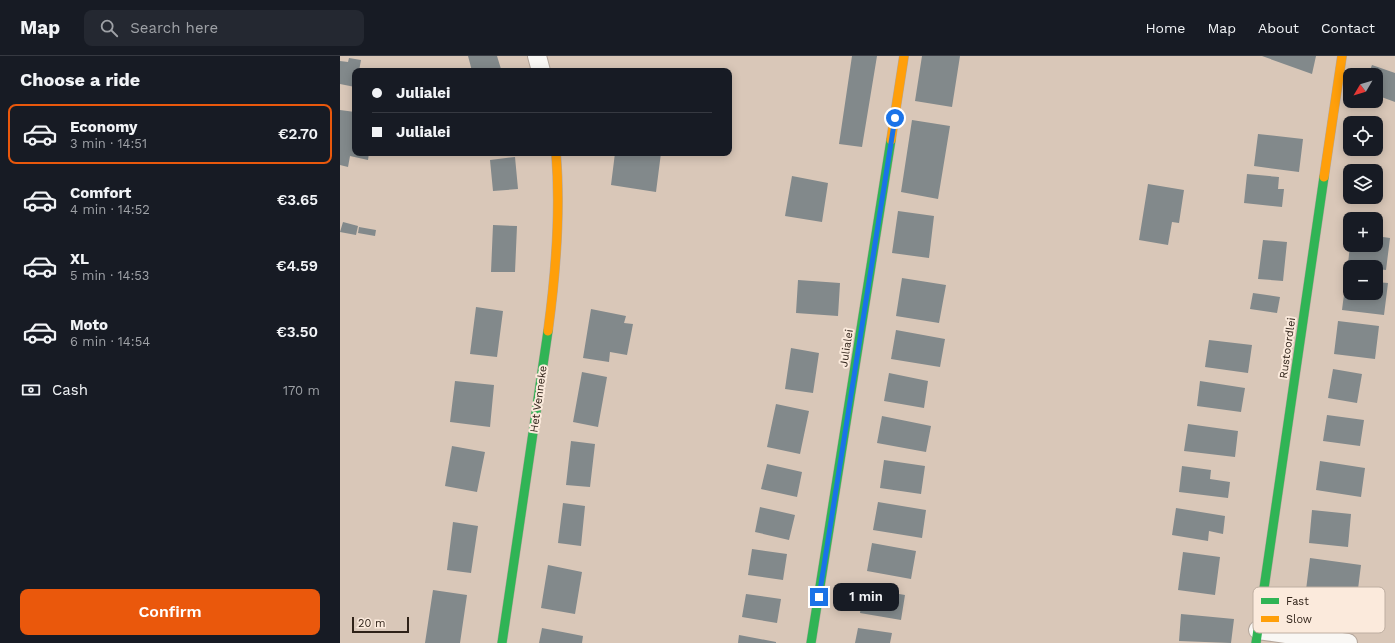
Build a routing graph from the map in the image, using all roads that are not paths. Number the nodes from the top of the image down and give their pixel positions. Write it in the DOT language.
graph roads {
  1 [pos="537,56"];
  2 [pos="904,56"];
  3 [pos="1342,56"];
  4 [pos="540,68"];
  5 [pos="556,156"];
  6 [pos="1264,587"];
  7 [pos="1257,637"];
  8 [pos="502,643"];
  9 [pos="811,643"];
  10 [pos="1348,643"];
  1 -- 4 [label="street"];
  2 -- 9 [label="street, Julialei"];
  3 -- 6 [label="street, Rustoordlei"];
  5 -- 8 [label="street, Het Venneke"];
  7 -- 10 [label="street"];
}
